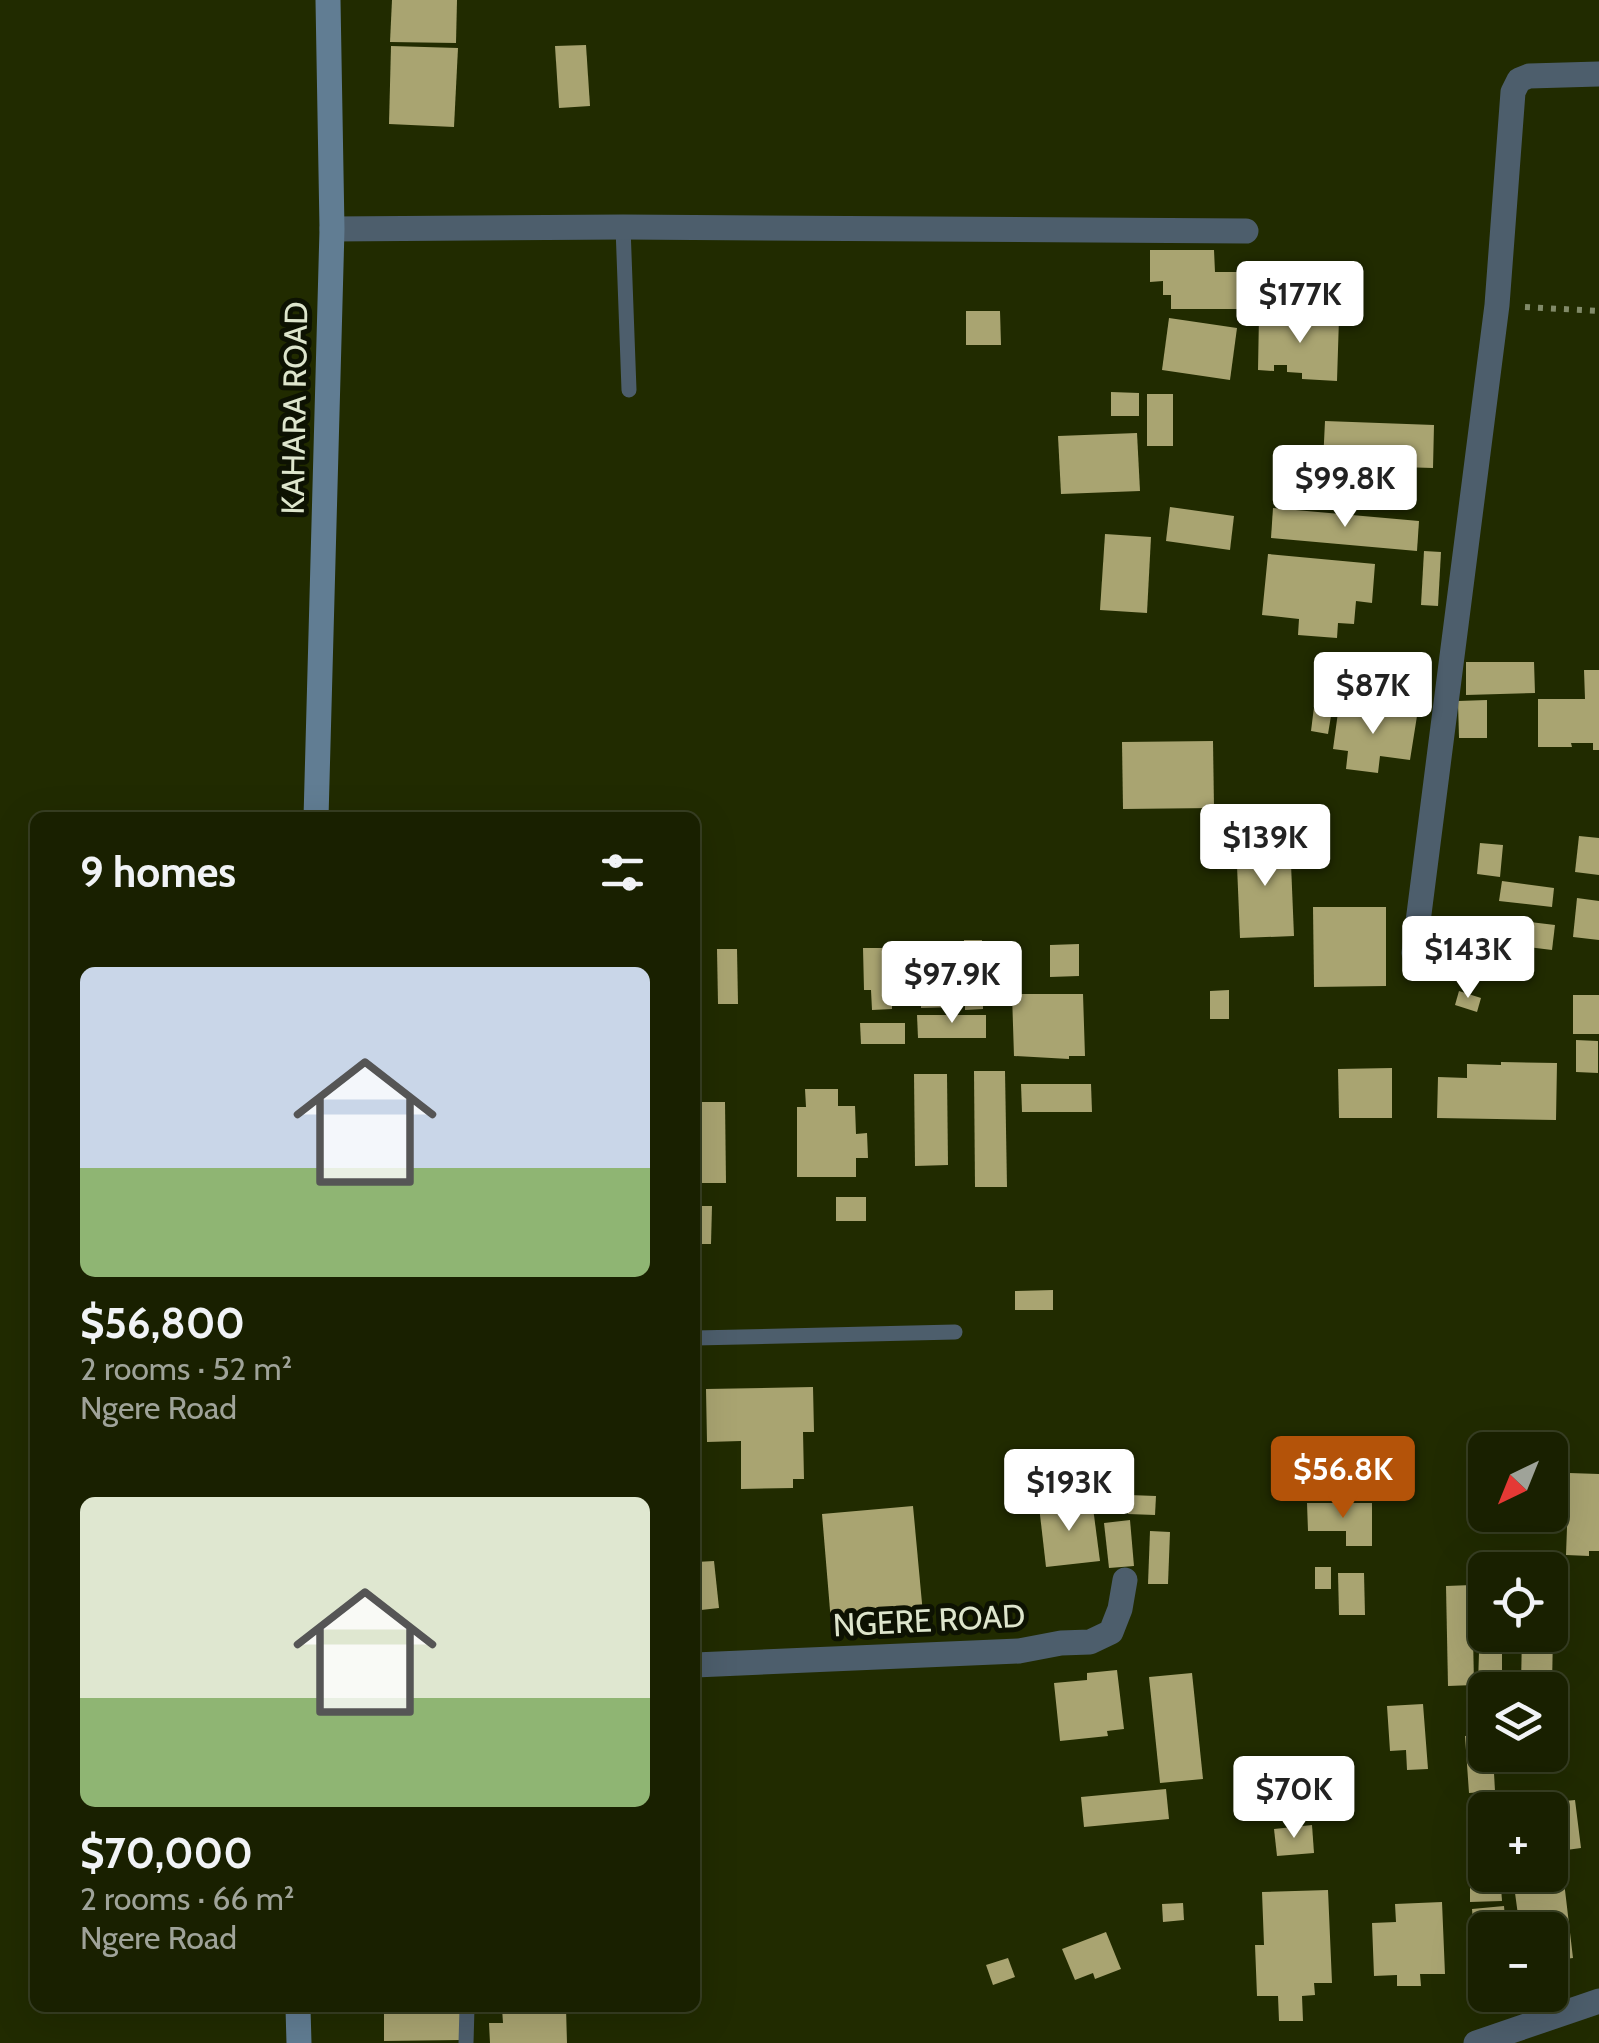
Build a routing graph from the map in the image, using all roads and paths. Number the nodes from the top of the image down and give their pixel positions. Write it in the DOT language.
graph roads {
  1 [pos="328,0"];
  2 [pos="1599,74"];
  3 [pos="623,227"];
  4 [pos="332,228"];
  5 [pos="1246,231"];
  6 [pos="1497,306"];
  7 [pos="1599,312"];
  8 [pos="628,390"];
  9 [pos="316,812"];
  10 [pos="1414,952"];
  11 [pos="956,1332"];
  12 [pos="700,1338"];
  13 [pos="1125,1580"];
  14 [pos="700,1664"];
  15 [pos="1599,2000"];
  16 [pos="298,2012"];
  17 [pos="466,2012"];
  18 [pos="299,2043"];
  19 [pos="466,2043"];
  20 [pos="1476,2043"];
  1 -- 4 [label="street, KAHARA ROAD"];
  2 -- 6 [label="street"];
  3 -- 4 [label="street"];
  3 -- 5 [label="street"];
  3 -- 8 [label="lane"];
  4 -- 9 [label="street, KAHARA ROAD"];
  6 -- 7 [label="path"];
  6 -- 10 [label="street"];
  11 -- 12 [label="lane"];
  13 -- 14 [label="street, NGERE ROAD"];
  15 -- 20 [label="street"];
  16 -- 18 [label="street"];
  17 -- 19 [label="lane"];
}
